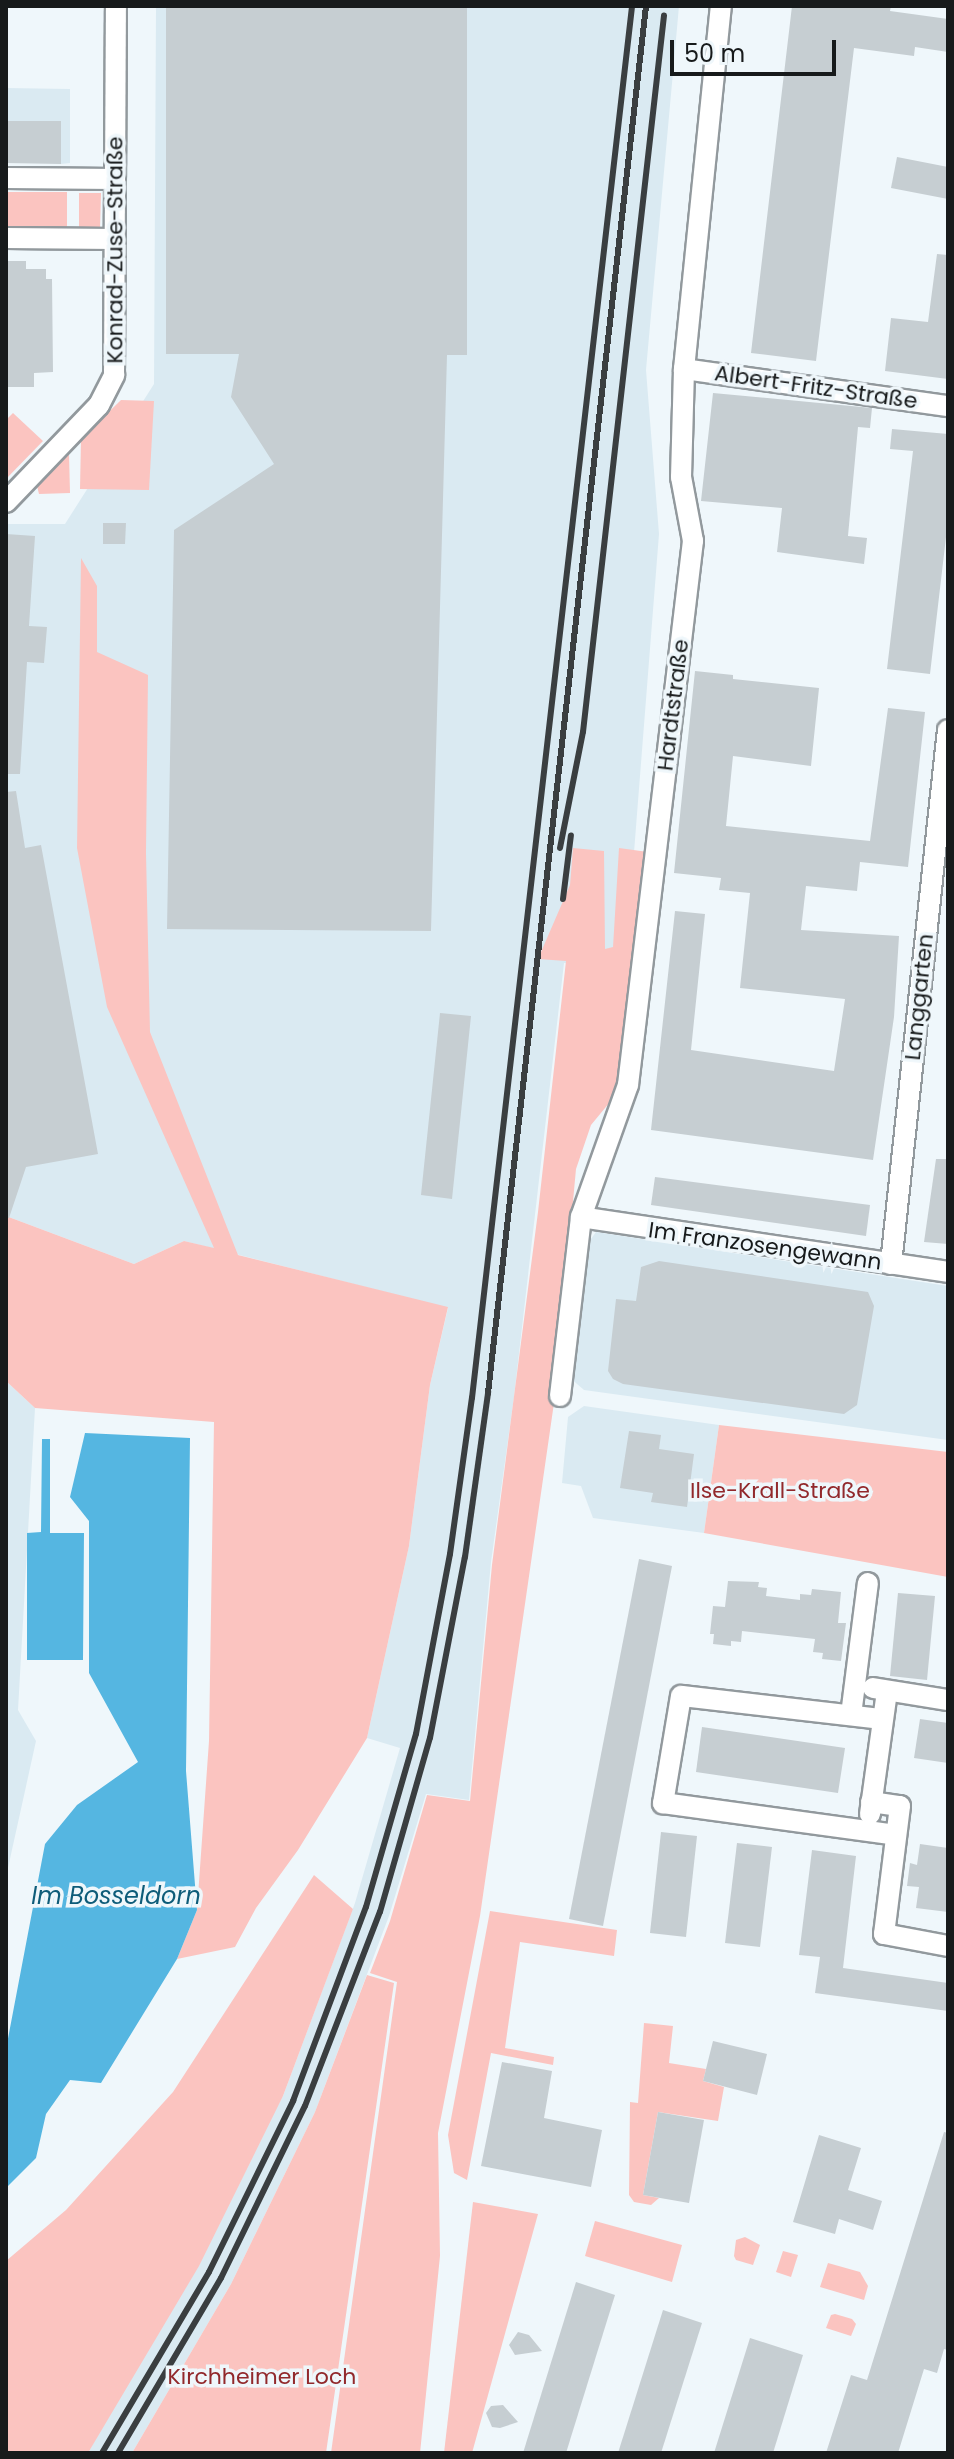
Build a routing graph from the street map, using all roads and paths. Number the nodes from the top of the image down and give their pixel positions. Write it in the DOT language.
graph roads {
  1 [pos="116,6"];
  2 [pos="721,6"];
  3 [pos="6,178"];
  4 [pos="115,179"];
  5 [pos="6,238"];
  6 [pos="115,239"];
  7 [pos="684,369"];
  8 [pos="948,406"];
  9 [pos="6,502"];
  10 [pos="948,730"];
  11 [pos="581,1217"];
  12 [pos="891,1264"];
  13 [pos="948,1272"];
  14 [pos="560,1396"];
  15 [pos="868,1583"];
  16 [pos="856,1685"];
  17 [pos="887,1691"];
  18 [pos="948,1700"];
  19 [pos="851,1715"];
  20 [pos="881,1719"];
  21 [pos="871,1802"];
  22 [pos="867,1830"];
  23 [pos="896,1835"];
  24 [pos="948,1946"];
  1 -- 4 [label="street, Konrad-Zuse-Straße"];
  2 -- 7 [label="street, Hardtstraße"];
  3 -- 4 [label="street"];
  4 -- 6 [label="street, Konrad-Zuse-Straße"];
  5 -- 6 [label="street"];
  6 -- 9 [label="street, Konrad-Zuse-Straße"];
  7 -- 8 [label="street, Albert-Fritz-Straße"];
  7 -- 11 [label="street, Hardtstraße"];
  10 -- 12 [label="street, Langgarten"];
  11 -- 12 [label="street, Im Franzosengewann"];
  11 -- 14 [label="street, Hardtstraße"];
  12 -- 13 [label="street, Im Franzosengewann"];
  15 -- 16 [label="street"];
  16 -- 17 [label="street"];
  16 -- 19 [label="street"];
  17 -- 18 [label="street"];
  17 -- 20 [label="street"];
  19 -- 20 [label="street"];
  19 -- 22 [label="street"];
  20 -- 21 [label="street"];
  21 -- 22 [label="street"];
  21 -- 23 [label="street"];
  22 -- 23 [label="street"];
  23 -- 24 [label="street"];
}
